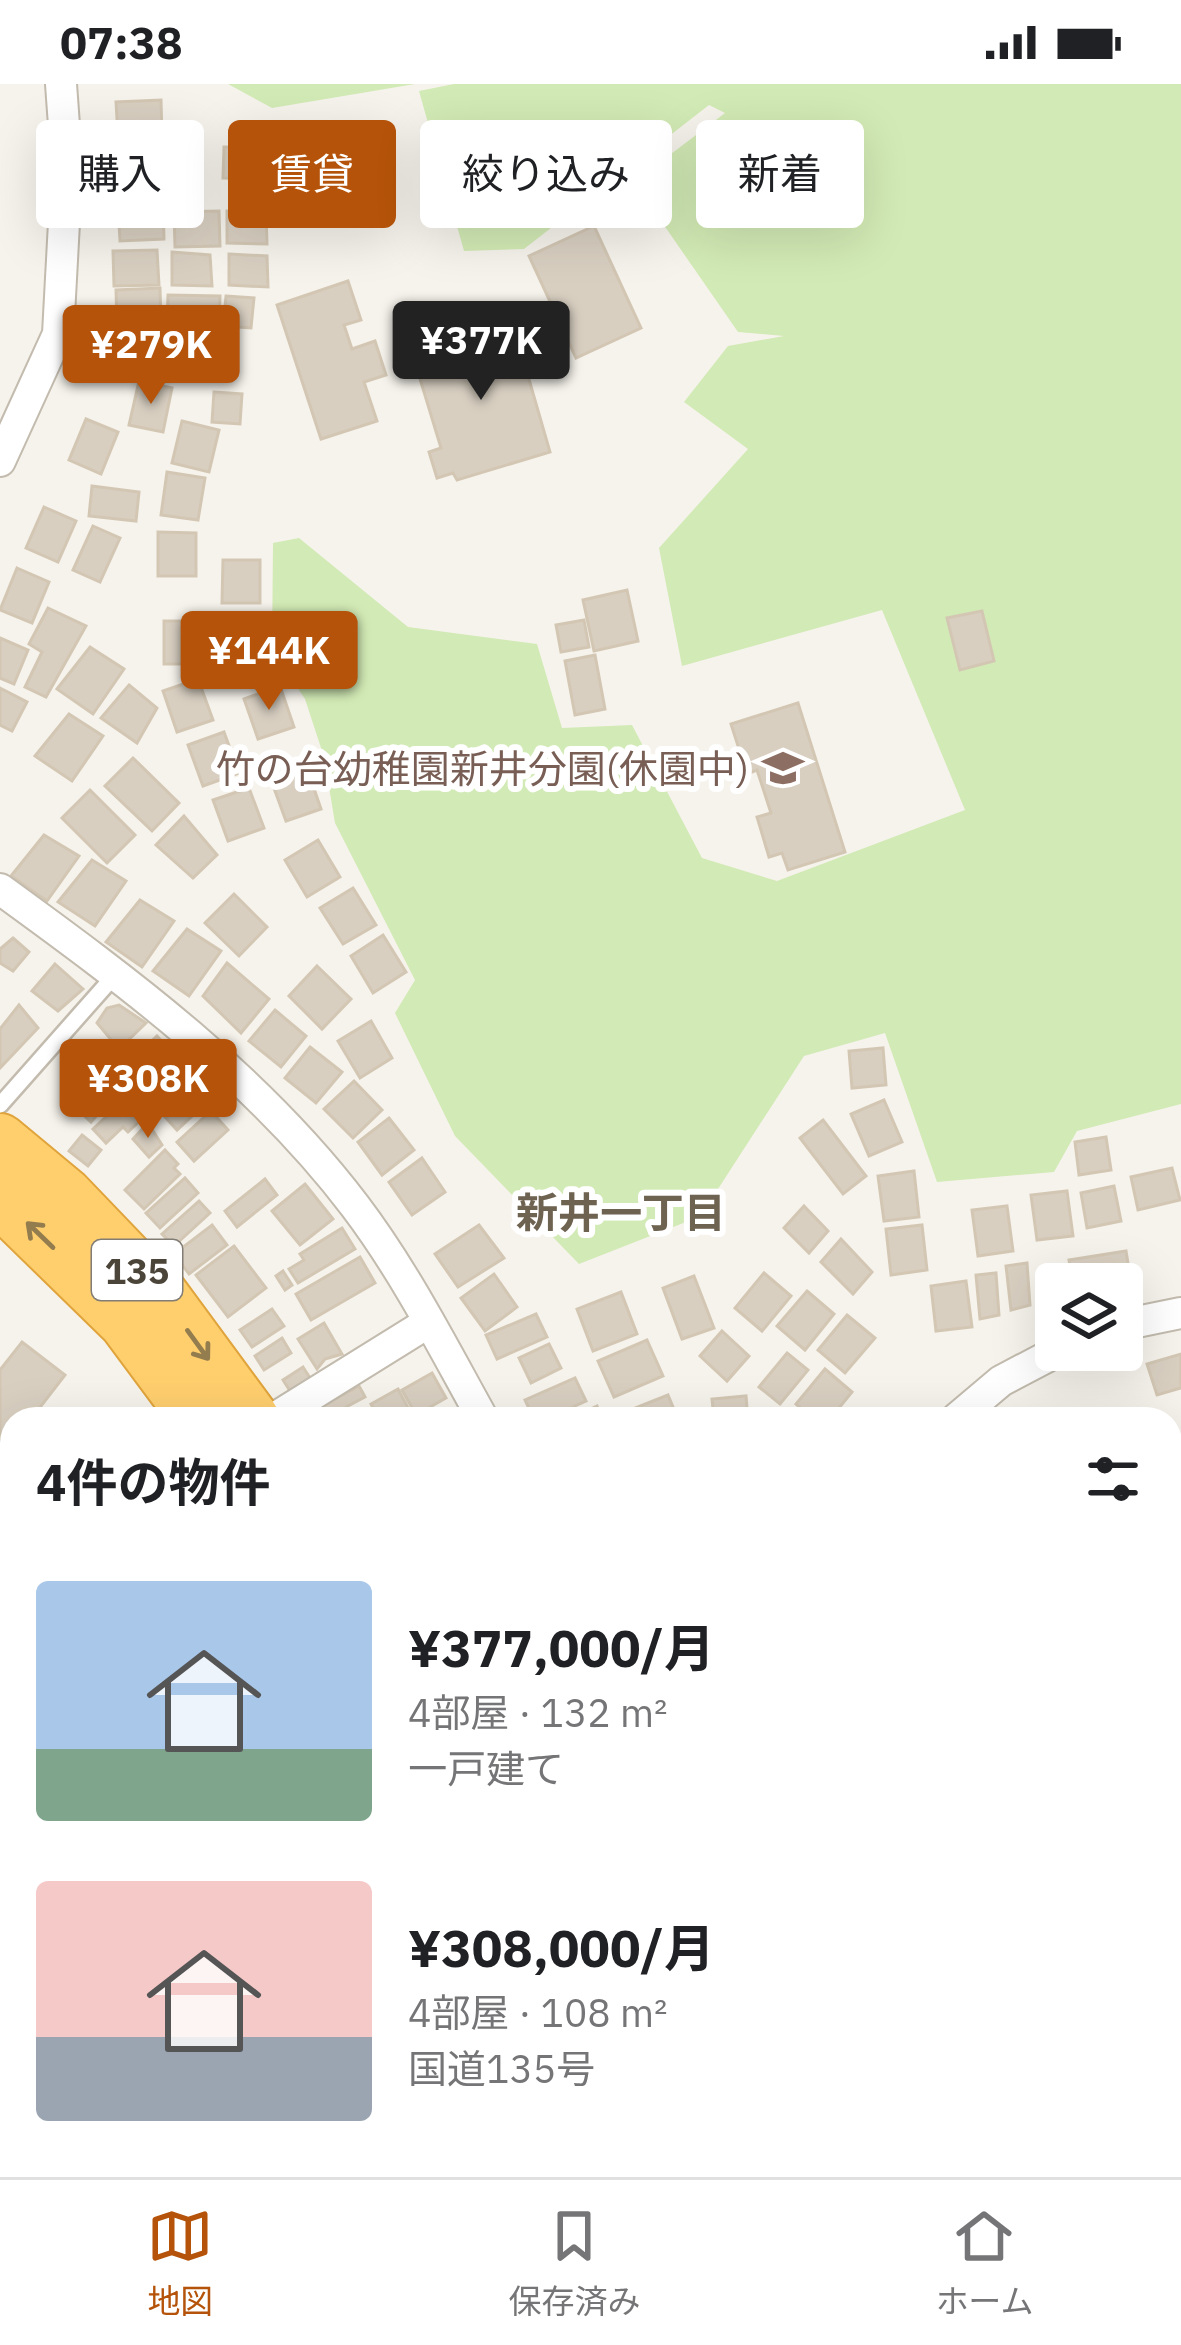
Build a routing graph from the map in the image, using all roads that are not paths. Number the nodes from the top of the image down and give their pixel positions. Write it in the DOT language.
graph roads {
  1 [pos="61,84"];
  2 [pos="0,461"];
  3 [pos="0,890"];
  4 [pos="115,975"];
  5 [pos="0,1105"];
  6 [pos="0,1142"];
  7 [pos="0,1199"];
  8 [pos="1181,1313"];
  9 [pos="1143,1321"];
  10 [pos="429,1322"];
  11 [pos="1035,1363"];
  12 [pos="189,1407"];
  13 [pos="243,1407"];
  14 [pos="292,1407"];
  15 [pos="476,1407"];
  16 [pos="970,1407"];
  1 -- 2 [label="street"];
  3 -- 4 [label="street"];
  4 -- 5 [label="lane"];
  4 -- 10 [label="street"];
  6 -- 13 [label="highway, 135, one-way"];
  12 -- 7 [label="highway, 135, one-way"];
  8 -- 9 [label="street"];
  10 -- 14 [label="street"];
  10 -- 15 [label="street"];
  11 -- 16 [label="street"];
}
